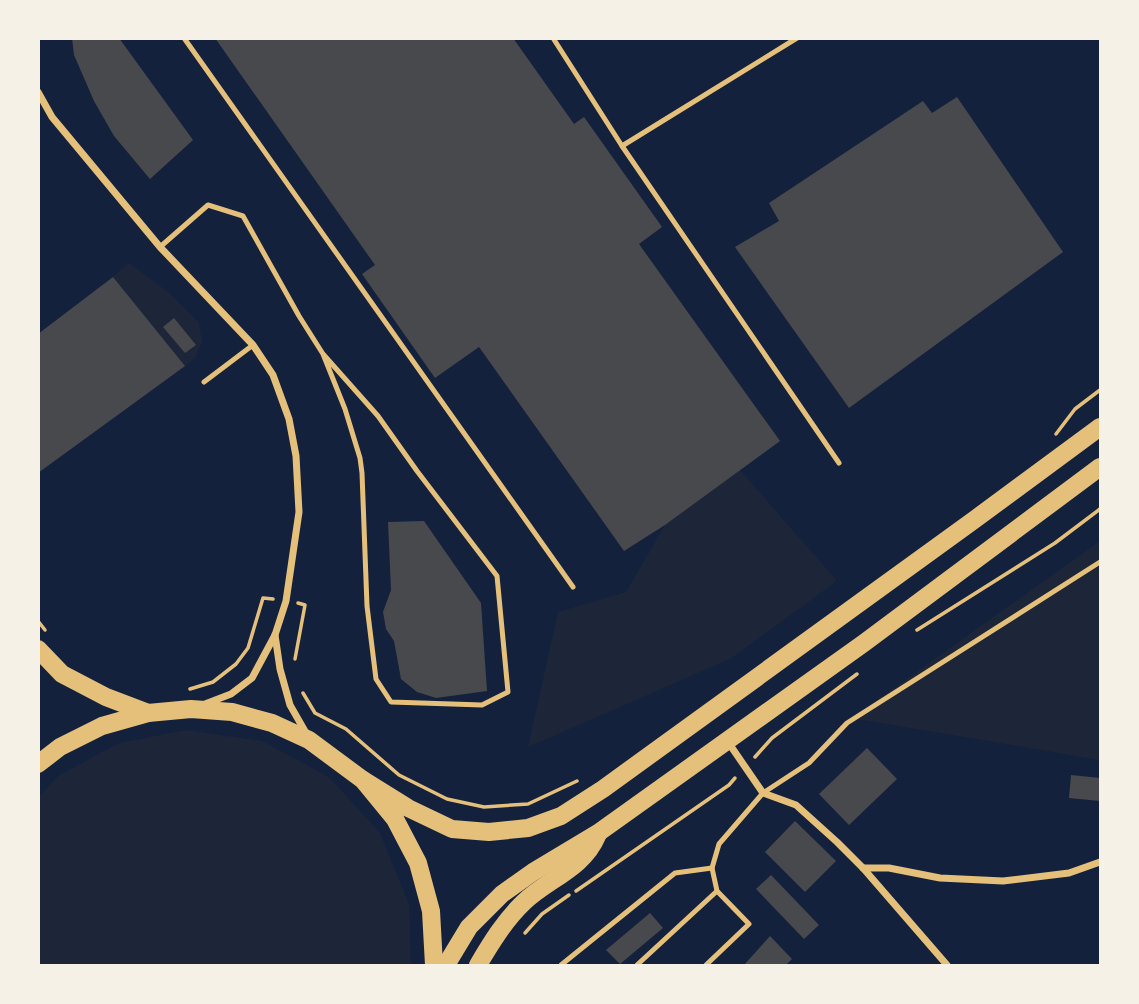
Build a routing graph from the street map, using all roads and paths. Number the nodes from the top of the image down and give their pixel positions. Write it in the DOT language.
graph roads {
  1 [pos="184,38"];
  2 [pos="553,38"];
  3 [pos="797,38"];
  4 [pos="38,92"];
  5 [pos="622,146"];
  6 [pos="160,247"];
  7 [pos="253,345"];
  8 [pos="323,354"];
  9 [pos="204,382"];
  10 [pos="1101,427"];
  11 [pos="839,463"];
  12 [pos="1101,467"];
  13 [pos="1101,509"];
  14 [pos="1101,562"];
  15 [pos="573,587"];
  16 [pos="263,598"];
  17 [pos="305,605"];
  18 [pos="38,621"];
  19 [pos="918,630"];
  20 [pos="275,635"];
  21 [pos="45,644"];
  22 [pos="296,668"];
  23 [pos="865,669"];
  24 [pos="300,688"];
  25 [pos="185,691"];
  26 [pos="191,709"];
  27 [pos="148,713"];
  28 [pos="772,738"];
  29 [pos="309,740"];
  30 [pos="727,741"];
  31 [pos="38,764"];
  32 [pos="583,778"];
  33 [pos="363,780"];
  34 [pos="729,785"];
  35 [pos="763,793"];
  36 [pos="598,833"];
  37 [pos="1101,862"];
  38 [pos="712,868"];
  39 [pos="863,868"];
  40 [pos="716,891"];
  41 [pos="525,933"];
  42 [pos="434,965"];
  43 [pos="446,965"];
  44 [pos="478,965"];
  45 [pos="561,965"];
  46 [pos="637,965"];
  47 [pos="706,965"];
  48 [pos="947,965"];
  1 -- 15 [label="lane"];
  2 -- 5 [label="lane"];
  3 -- 5 [label="lane"];
  4 -- 6 [label="street"];
  5 -- 11 [label="lane"];
  6 -- 7 [label="street"];
  6 -- 8 [label="lane"];
  7 -- 9 [label="lane"];
  7 -- 20 [label="street"];
  8 -- 8 [label="lane"];
  10 -- 33 [label="main road"];
  12 -- 30 [label="main road"];
  13 -- 19 [label="path"];
  14 -- 35 [label="lane"];
  16 -- 25 [label="path"];
  17 -- 22 [label="path"];
  18 -- 21 [label="path"];
  20 -- 26 [label="street"];
  20 -- 29 [label="street"];
  21 -- 27 [label="main road"];
  23 -- 28 [label="path"];
  24 -- 32 [label="path"];
  26 -- 27 [label="main road"];
  26 -- 29 [label="main road"];
  27 -- 31 [label="main road"];
  29 -- 33 [label="main road"];
  30 -- 35 [label="street"];
  30 -- 36 [label="main road"];
  33 -- 42 [label="main road"];
  34 -- 41 [label="path"];
  35 -- 38 [label="lane"];
  35 -- 39 [label="street"];
  36 -- 43 [label="main road"];
  36 -- 44 [label="main road"];
  37 -- 39 [label="street"];
  38 -- 40 [label="lane"];
  38 -- 45 [label="lane"];
  39 -- 48 [label="street"];
  40 -- 46 [label="lane"];
  40 -- 47 [label="lane"];
}
